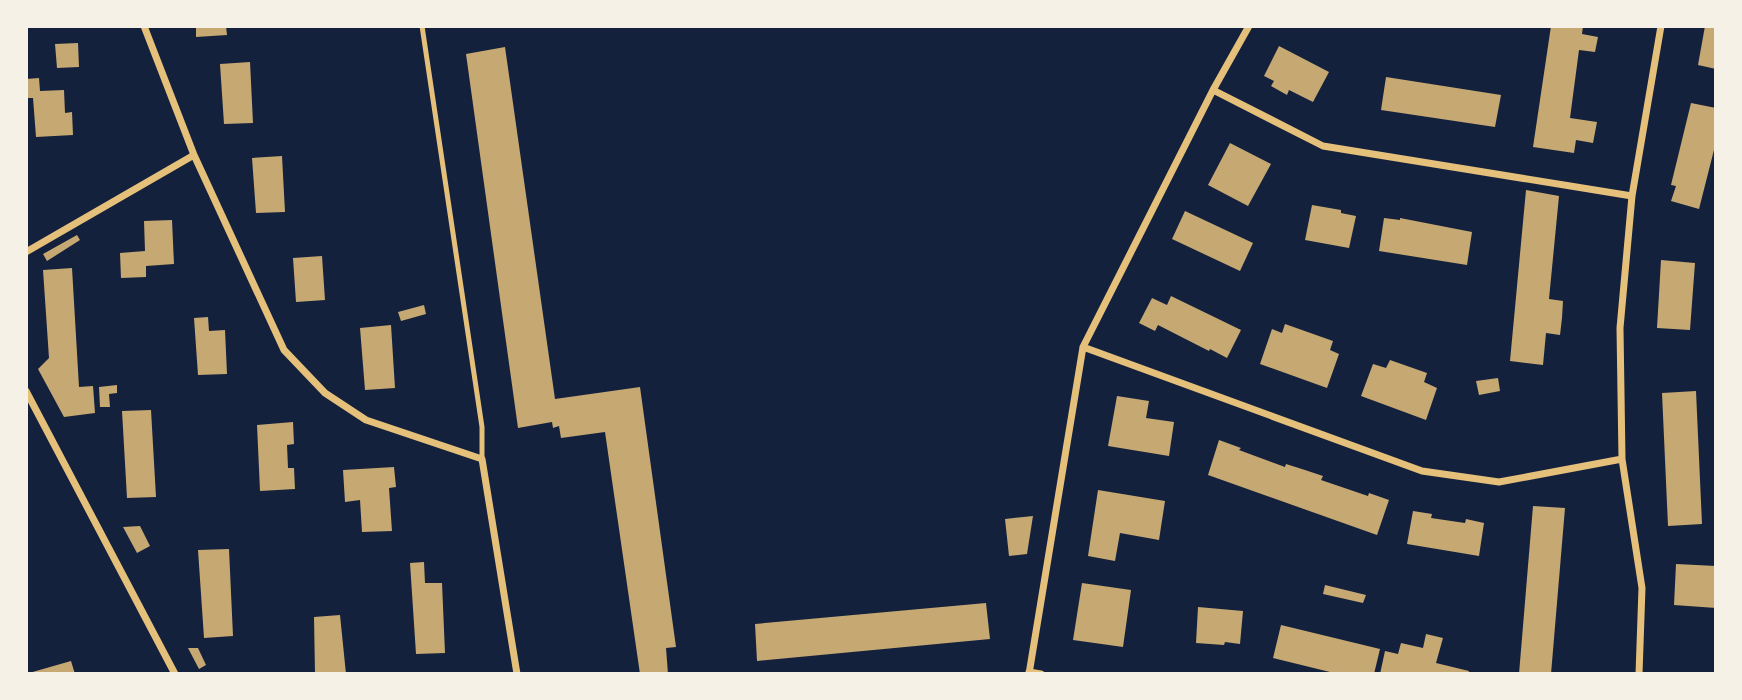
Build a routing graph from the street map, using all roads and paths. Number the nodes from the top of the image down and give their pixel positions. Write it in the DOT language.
graph roads {
  1 [pos="144,26"];
  2 [pos="422,26"];
  3 [pos="1249,26"];
  4 [pos="1661,26"];
  5 [pos="1213,90"];
  6 [pos="194,155"];
  7 [pos="1632,196"];
  8 [pos="26,252"];
  9 [pos="1083,347"];
  10 [pos="26,391"];
  11 [pos="1622,459"];
  12 [pos="482,460"];
  13 [pos="1029,673"];
  14 [pos="175,674"];
  15 [pos="517,674"];
  16 [pos="1041,674"];
  17 [pos="1639,674"];
  1 -- 6 [label="street"];
  2 -- 12 [label="lane"];
  3 -- 5 [label="street"];
  4 -- 7 [label="street"];
  5 -- 7 [label="street"];
  5 -- 9 [label="street"];
  6 -- 8 [label="street"];
  6 -- 12 [label="street"];
  7 -- 11 [label="street"];
  9 -- 11 [label="street"];
  9 -- 13 [label="street"];
  10 -- 14 [label="street"];
  11 -- 17 [label="street"];
  12 -- 15 [label="street"];
  13 -- 16 [label="street"];
}
